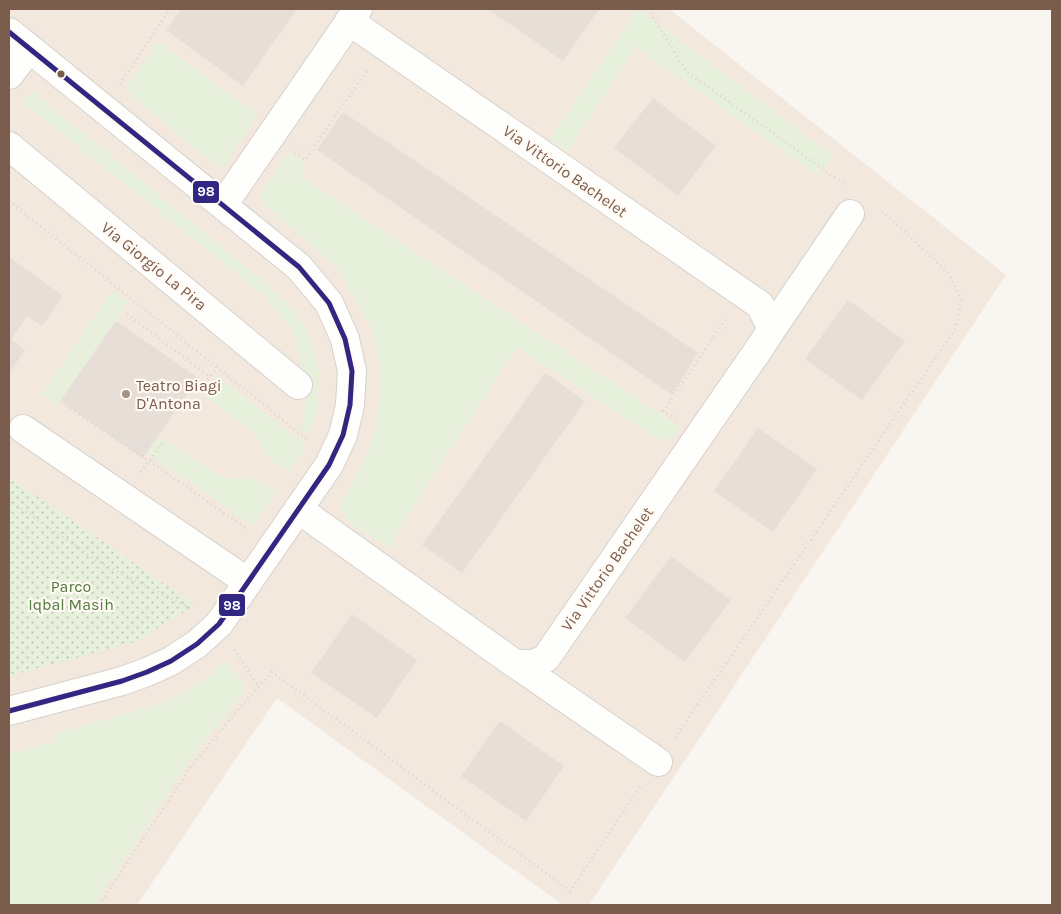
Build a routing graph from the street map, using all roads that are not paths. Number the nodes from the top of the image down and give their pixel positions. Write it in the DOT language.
graph roads {
  1 [pos="353,15"];
  2 [pos="19,40"];
  3 [pos="9,75"];
  4 [pos="9,146"];
  5 [pos="223,205"];
  6 [pos="850,214"];
  7 [pos="772,329"];
  8 [pos="298,385"];
  9 [pos="24,428"];
  10 [pos="298,509"];
  11 [pos="248,582"];
  12 [pos="514,663"];
  13 [pos="9,711"];
  14 [pos="658,762"];
  1 -- 5 [label="street, Via Vittorio Bachelet"];
  1 -- 7 [label="street, Via Vittorio Bachelet"];
  2 -- 3 [label="street"];
  2 -- 5 [label="street"];
  4 -- 8 [label="street, Via Giorgio La Pira"];
  5 -- 10 [label="street"];
  6 -- 7 [label="street, Via Vittorio Bachelet"];
  7 -- 12 [label="street, Via Vittorio Bachelet"];
  9 -- 11 [label="street"];
  10 -- 11 [label="street"];
  10 -- 12 [label="street"];
  11 -- 13 [label="street"];
  12 -- 14 [label="street"];
}
